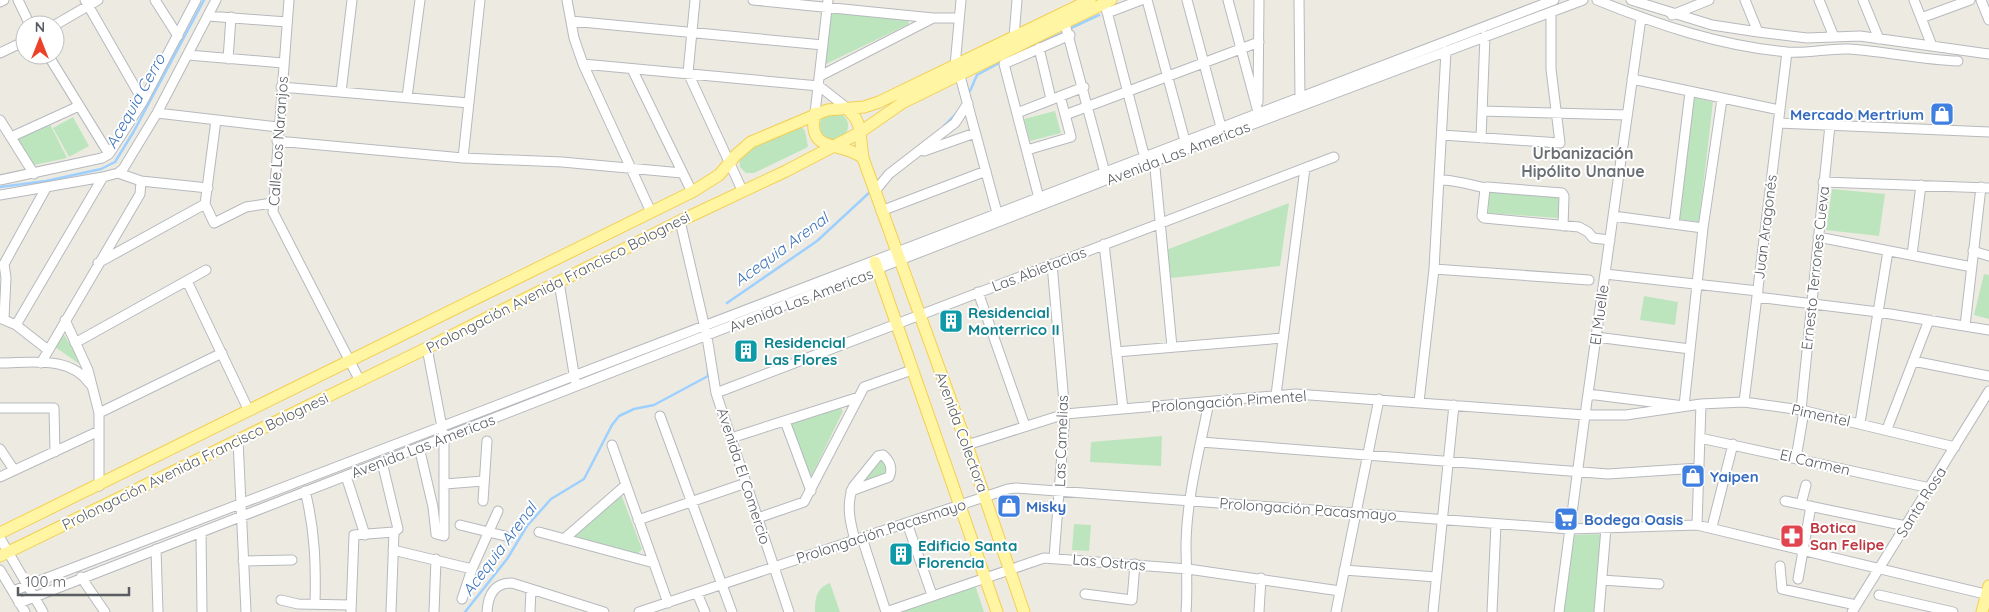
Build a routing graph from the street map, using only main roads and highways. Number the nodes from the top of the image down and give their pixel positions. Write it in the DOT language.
graph roads {
  1 [pos="1090,0"];
  2 [pos="1108,6"];
  3 [pos="958,71"];
  4 [pos="847,108"];
  5 [pos="815,113"];
  6 [pos="859,133"];
  7 [pos="833,147"];
  8 [pos="863,158"];
  9 [pos="876,266"];
  10 [pos="0,533"];
  11 [pos="4,554"];
  12 [pos="1988,592"];
  13 [pos="997,612"];
  14 [pos="1024,612"];
  15 [pos="1982,612"];
  1 -- 3 [label="main road, Prolongación Avenida Francisco Bolognesi"];
  2 -- 3 [label="main road, Prolongación Avenida Francisco Bolognesi"];
  3 -- 4 [label="main road, Prolongación Avenida Francisco Bolognesi"];
  3 -- 6 [label="main road, Prolongación Avenida Francisco Bolognesi"];
  4 -- 5 [label="main road, Prolongación Avenida Francisco Bolognesi"];
  4 -- 6 [label="main road"];
  5 -- 7 [label="main road"];
  5 -- 10 [label="main road, Prolongación Avenida Francisco Bolognesi"];
  6 -- 7 [label="main road, Prolongación Avenida Francisco Bolognesi"];
  6 -- 8 [label="main road, Avenida Colectora"];
  7 -- 8 [label="main road"];
  7 -- 11 [label="main road, Prolongación Avenida Francisco Bolognesi"];
  8 -- 14 [label="main road, Avenida Colectora"];
  9 -- 13 [label="main road, Avenida Colectora"];
  12 -- 15 [label="main road"];
}
